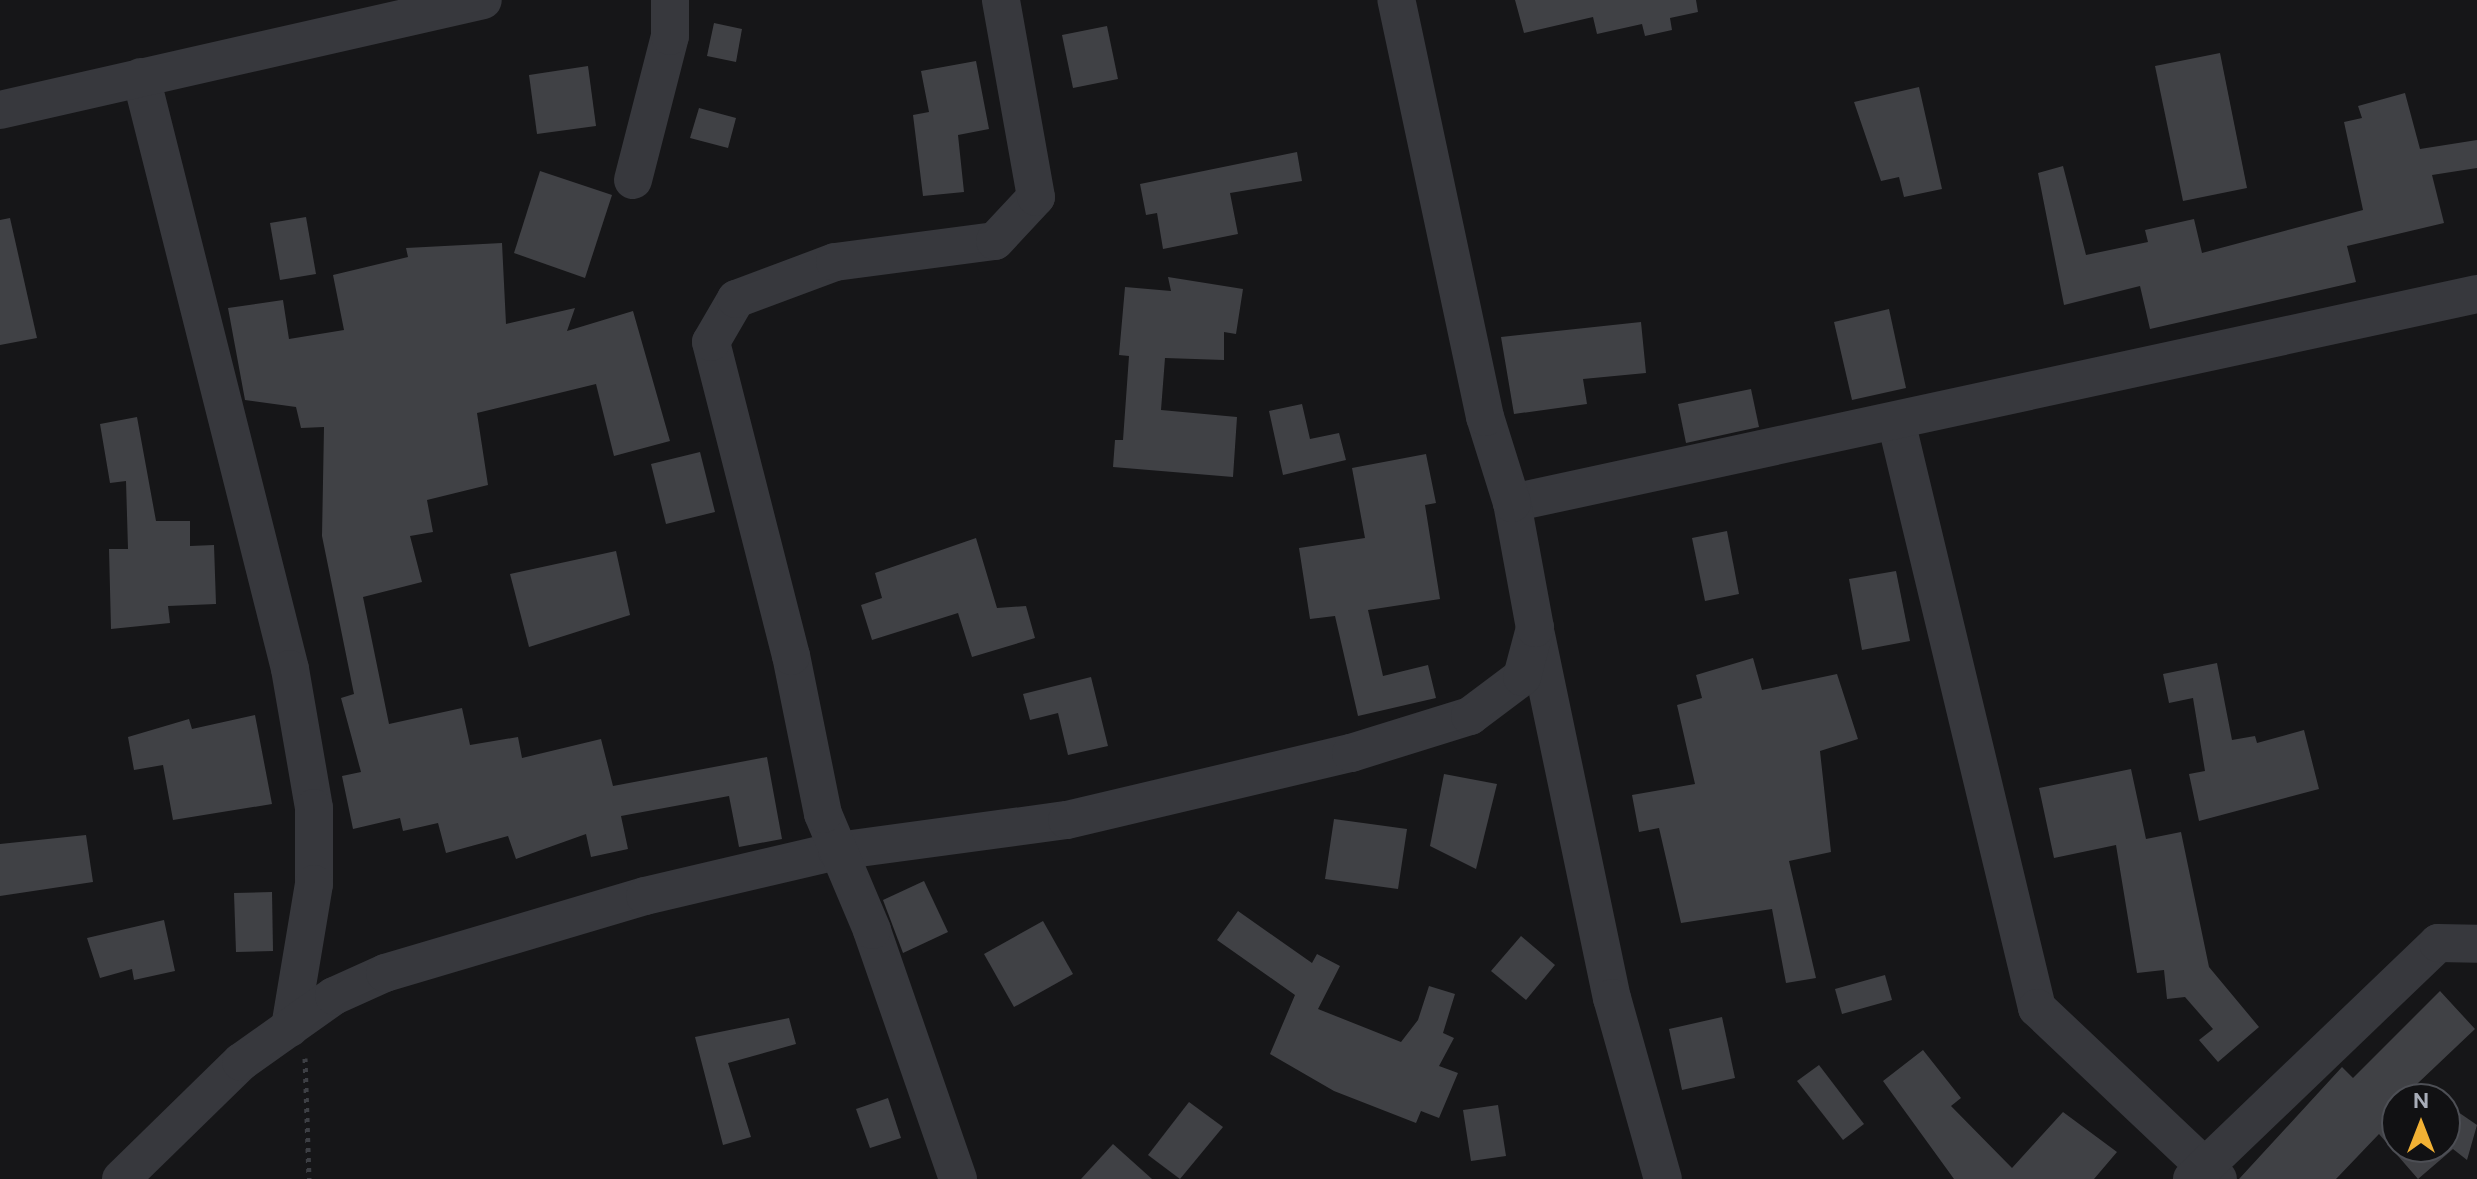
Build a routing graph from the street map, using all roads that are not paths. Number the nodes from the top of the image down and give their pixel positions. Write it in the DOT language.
graph roads {
  1 [pos="483,0"];
  2 [pos="670,0"];
  3 [pos="1001,0"];
  4 [pos="1396,0"];
  5 [pos="141,77"];
  6 [pos="0,110"];
  7 [pos="633,180"];
  8 [pos="2477,294"];
  9 [pos="1897,425"];
  10 [pos="1512,503"];
  11 [pos="1535,628"];
  12 [pos="837,851"];
  13 [pos="2477,944"];
  14 [pos="297,1022"];
  15 [pos="2205,1174"];
  16 [pos="121,1179"];
  17 [pos="958,1179"];
  18 [pos="1663,1179"];
  1 -- 5 [label="street"];
  2 -- 7 [label="street"];
  3 -- 12 [label="street"];
  4 -- 10 [label="street"];
  5 -- 6 [label="street"];
  5 -- 14 [label="street"];
  8 -- 9 [label="street"];
  9 -- 10 [label="street"];
  9 -- 15 [label="street"];
  10 -- 11 [label="street"];
  11 -- 12 [label="street"];
  11 -- 18 [label="street"];
  12 -- 14 [label="street"];
  12 -- 17 [label="street"];
  13 -- 15 [label="street"];
  14 -- 16 [label="street"];
}
